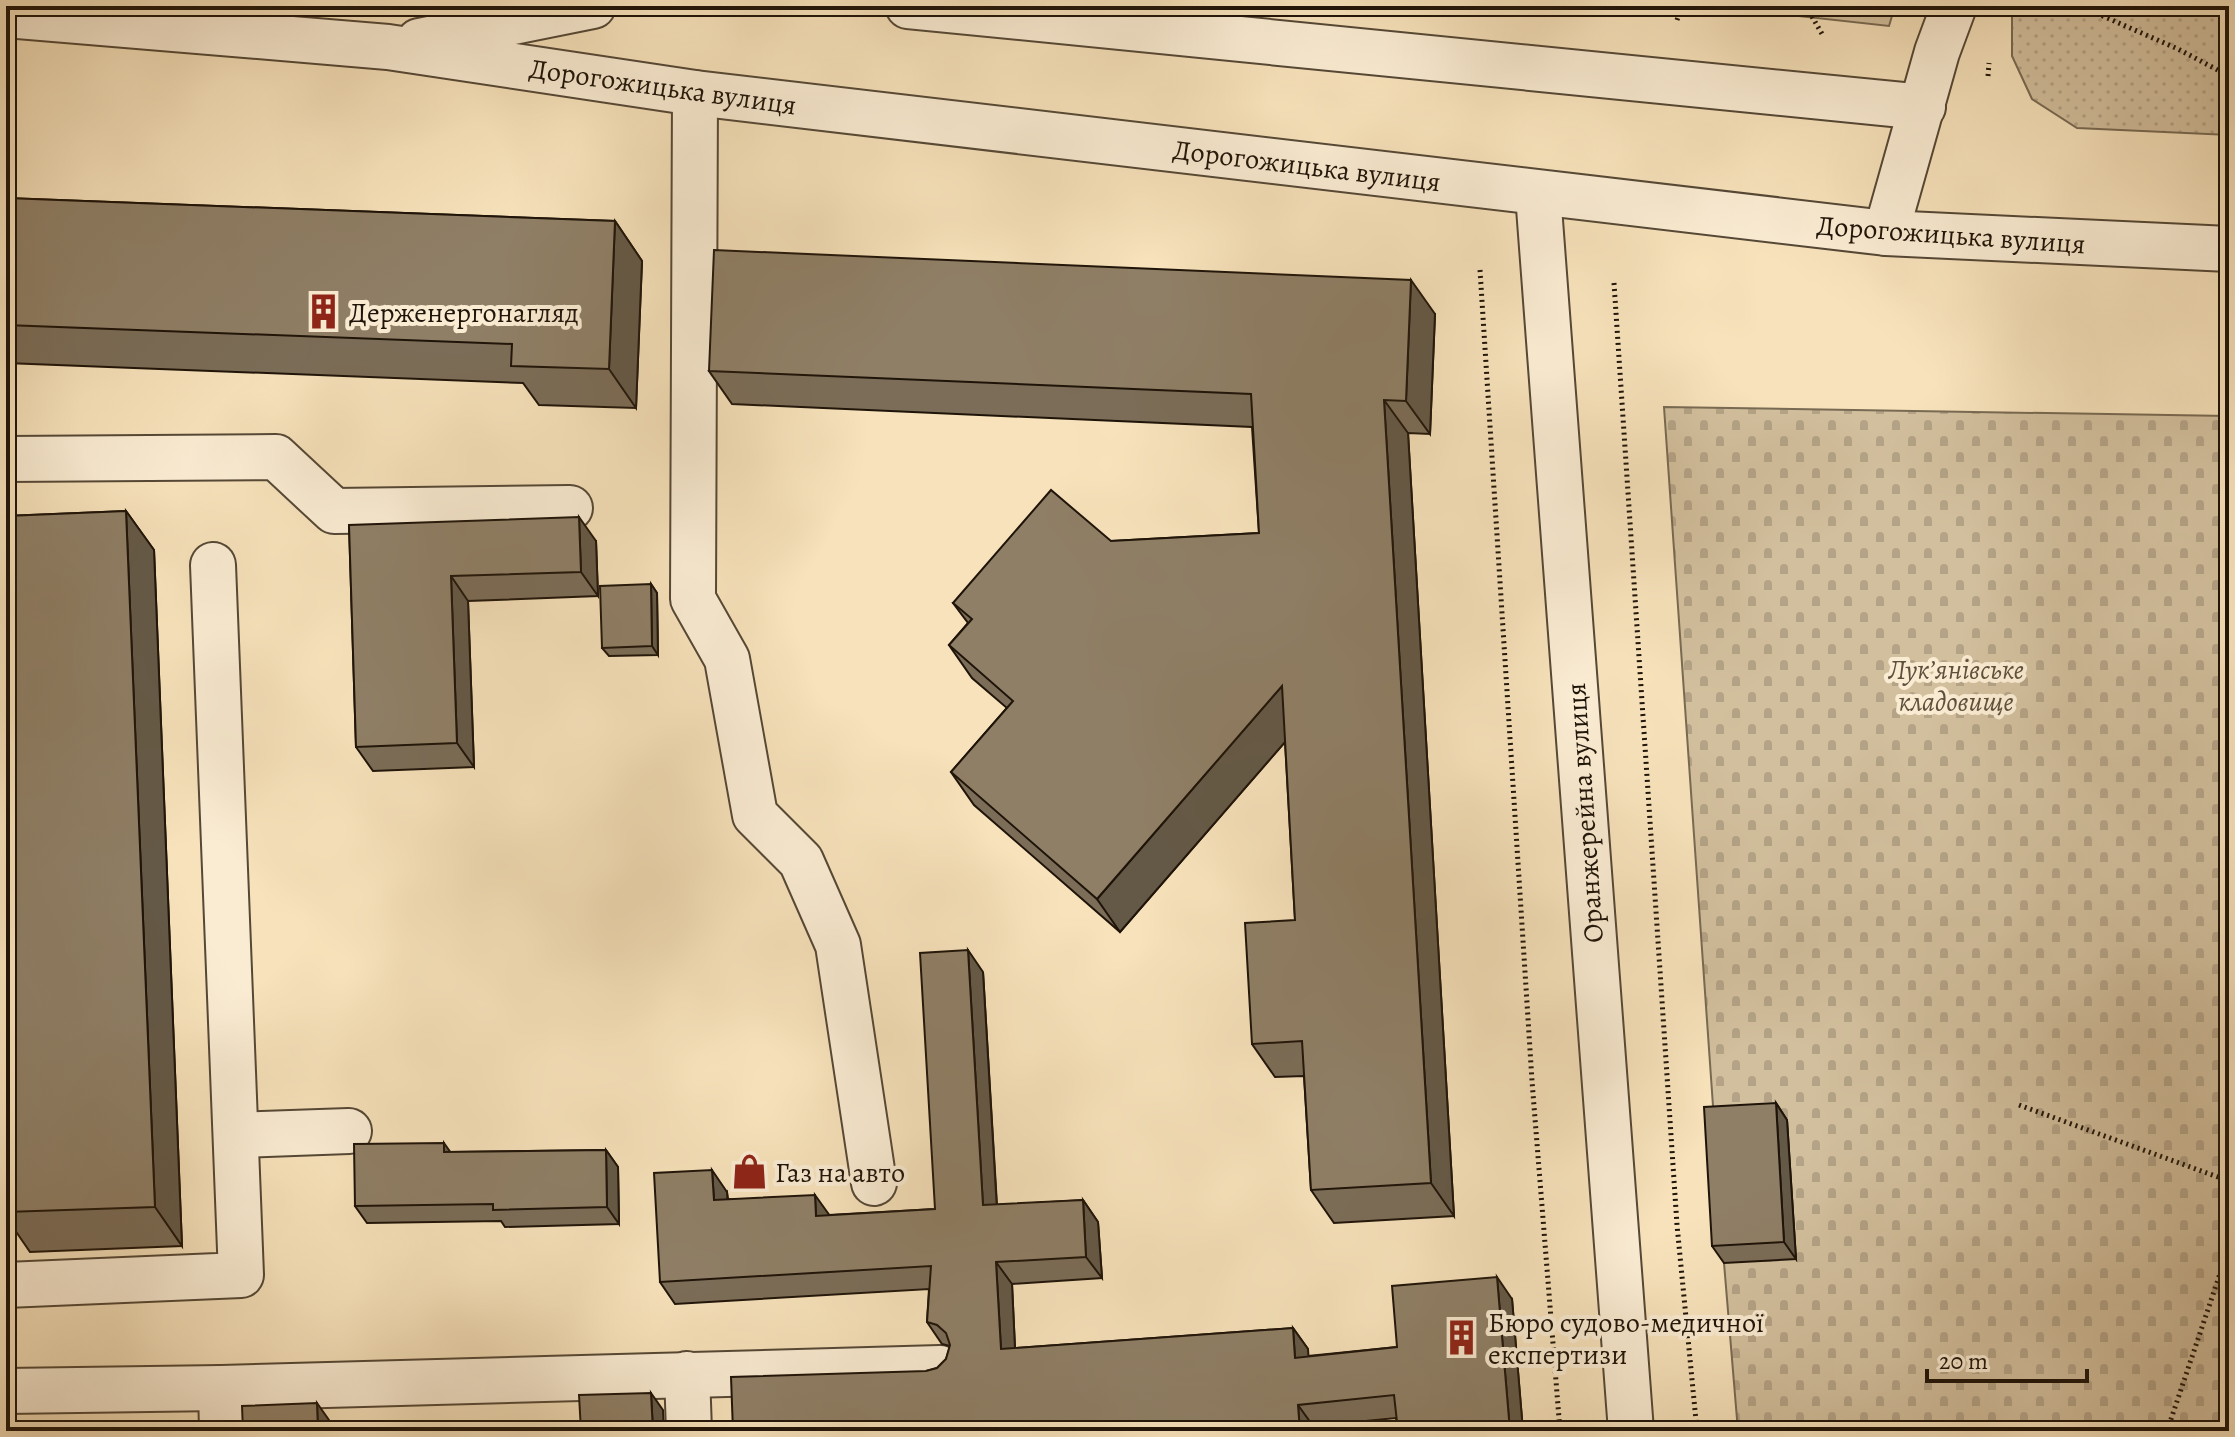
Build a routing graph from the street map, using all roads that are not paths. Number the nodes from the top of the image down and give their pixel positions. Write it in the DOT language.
graph roads {
  1 [pos="593,6"];
  2 [pos="908,6"];
  3 [pos="1954,6"];
  4 [pos="6,15"];
  5 [pos="388,47"];
  6 [pos="695,93"];
  7 [pos="1923,107"];
  8 [pos="1538,194"];
  9 [pos="1886,233"];
  10 [pos="2229,249"];
  11 [pos="6,459"];
  12 [pos="570,508"];
  13 [pos="213,565"];
  14 [pos="349,1131"];
  15 [pos="236,1135"];
  16 [pos="874,1183"];
  17 [pos="6,1285"];
  18 [pos="940,1368"];
  19 [pos="687,1374"];
  20 [pos="221,1388"];
  21 [pos="6,1391"];
  22 [pos="222,1431"];
  23 [pos="689,1431"];
  24 [pos="1631,1431"];
  1 -- 5 [label="street, Дорогожицька вулиця"];
  2 -- 7 [label="street"];
  3 -- 7 [label="street"];
  4 -- 5 [label="street, Дорогожицька вулиця"];
  5 -- 6 [label="street, Дорогожицька вулиця"];
  6 -- 8 [label="street, Дорогожицька вулиця"];
  6 -- 16 [label="street"];
  7 -- 9 [label="street"];
  8 -- 9 [label="street, Дорогожицька вулиця"];
  8 -- 24 [label="street, Оранжерейна вулиця"];
  9 -- 10 [label="street, Дорогожицька вулиця"];
  11 -- 12 [label="street"];
  13 -- 15 [label="street"];
  14 -- 15 [label="street"];
  15 -- 17 [label="street"];
  18 -- 19 [label="street"];
  19 -- 20 [label="street"];
  19 -- 23 [label="street"];
  20 -- 21 [label="street"];
  20 -- 22 [label="street"];
}
